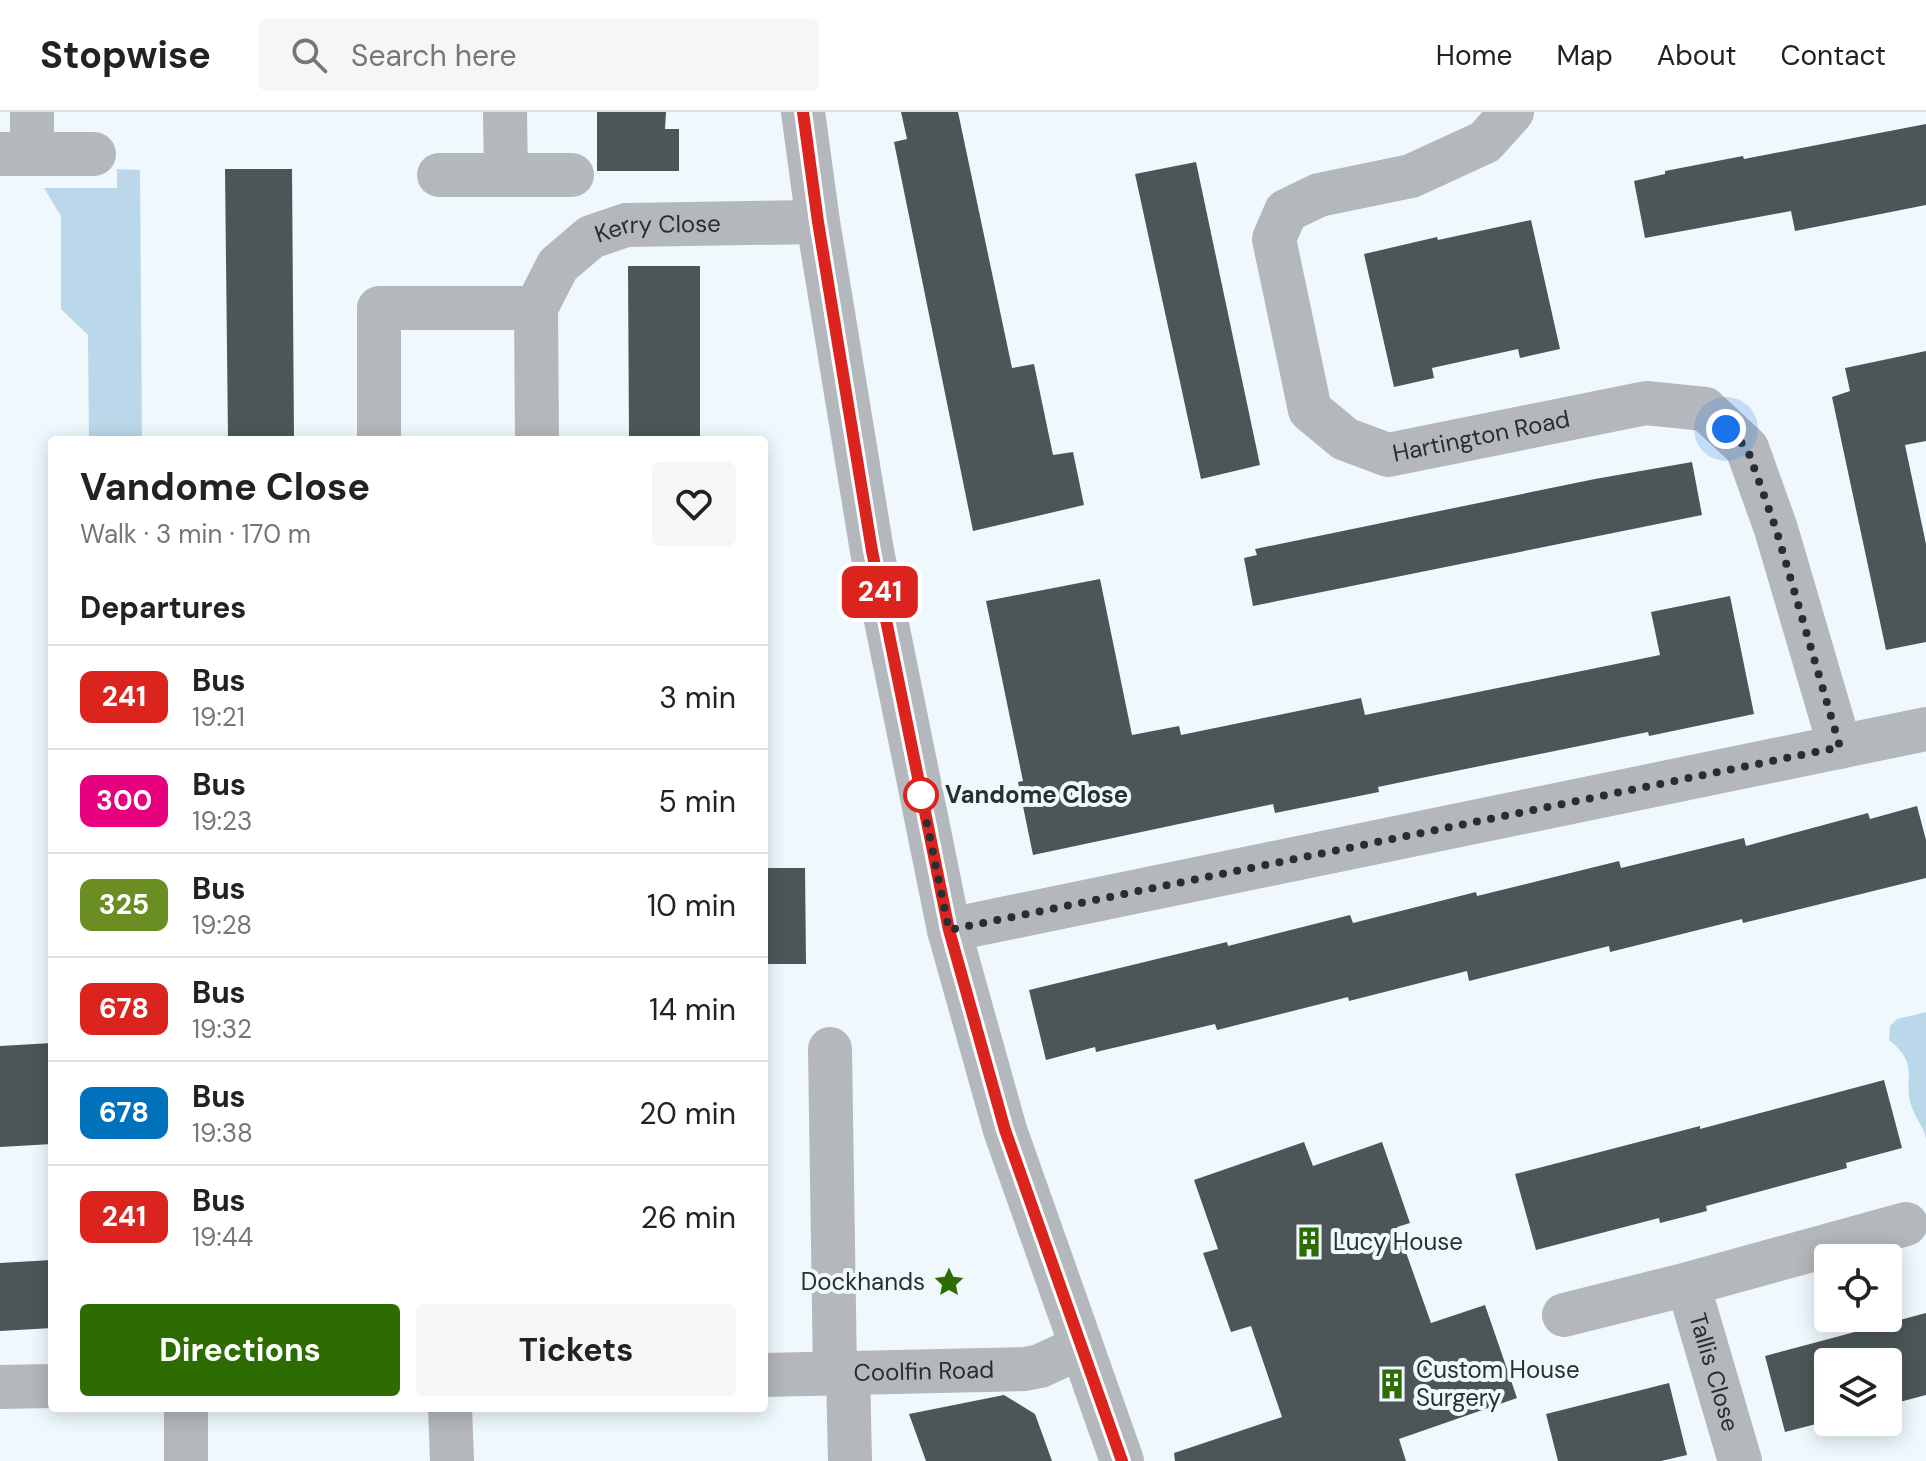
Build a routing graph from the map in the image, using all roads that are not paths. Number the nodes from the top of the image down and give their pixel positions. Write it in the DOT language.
graph roads {
  1 [pos="505,112"];
  2 [pos="803,112"];
  3 [pos="1512,112"];
  4 [pos="21,140"];
  5 [pos="94,154"];
  6 [pos="439,175"];
  7 [pos="506,175"];
  8 [pos="572,175"];
  9 [pos="818,222"];
  10 [pos="536,308"];
  11 [pos="379,436"];
  12 [pos="537,436"];
  13 [pos="1926,729"];
  14 [pos="1840,747"];
  15 [pos="949,930"];
  16 [pos="830,1049"];
  17 [pos="1906,1224"];
  18 [pos="1688,1284"];
  19 [pos="1564,1315"];
  20 [pos="1081,1347"];
  21 [pos="841,1373"];
  22 [pos="768,1375"];
  23 [pos="48,1386"];
  24 [pos="0,1387"];
  25 [pos="186,1412"];
  26 [pos="450,1412"];
  27 [pos="186,1461"];
  28 [pos="452,1461"];
  29 [pos="850,1461"];
  30 [pos="1122,1461"];
  31 [pos="1740,1461"];
  1 -- 7 [label="street"];
  2 -- 9 [label="street"];
  3 -- 14 [label="street, Hartington Road"];
  4 -- 5 [label="street"];
  6 -- 7 [label="street"];
  7 -- 8 [label="street"];
  9 -- 10 [label="street, Kerry Close"];
  9 -- 15 [label="street"];
  10 -- 11 [label="street"];
  10 -- 12 [label="street, Kerry Close"];
  13 -- 14 [label="street"];
  14 -- 15 [label="street"];
  15 -- 20 [label="street"];
  16 -- 21 [label="street"];
  17 -- 18 [label="street, Tallis Close"];
  18 -- 19 [label="street, Tallis Close"];
  18 -- 31 [label="street, Tallis Close"];
  20 -- 21 [label="street, Coolfin Road"];
  20 -- 30 [label="street"];
  21 -- 22 [label="street, Coolfin Road"];
  21 -- 29 [label="street"];
  23 -- 24 [label="street"];
  25 -- 27 [label="street"];
  26 -- 28 [label="street"];
}
